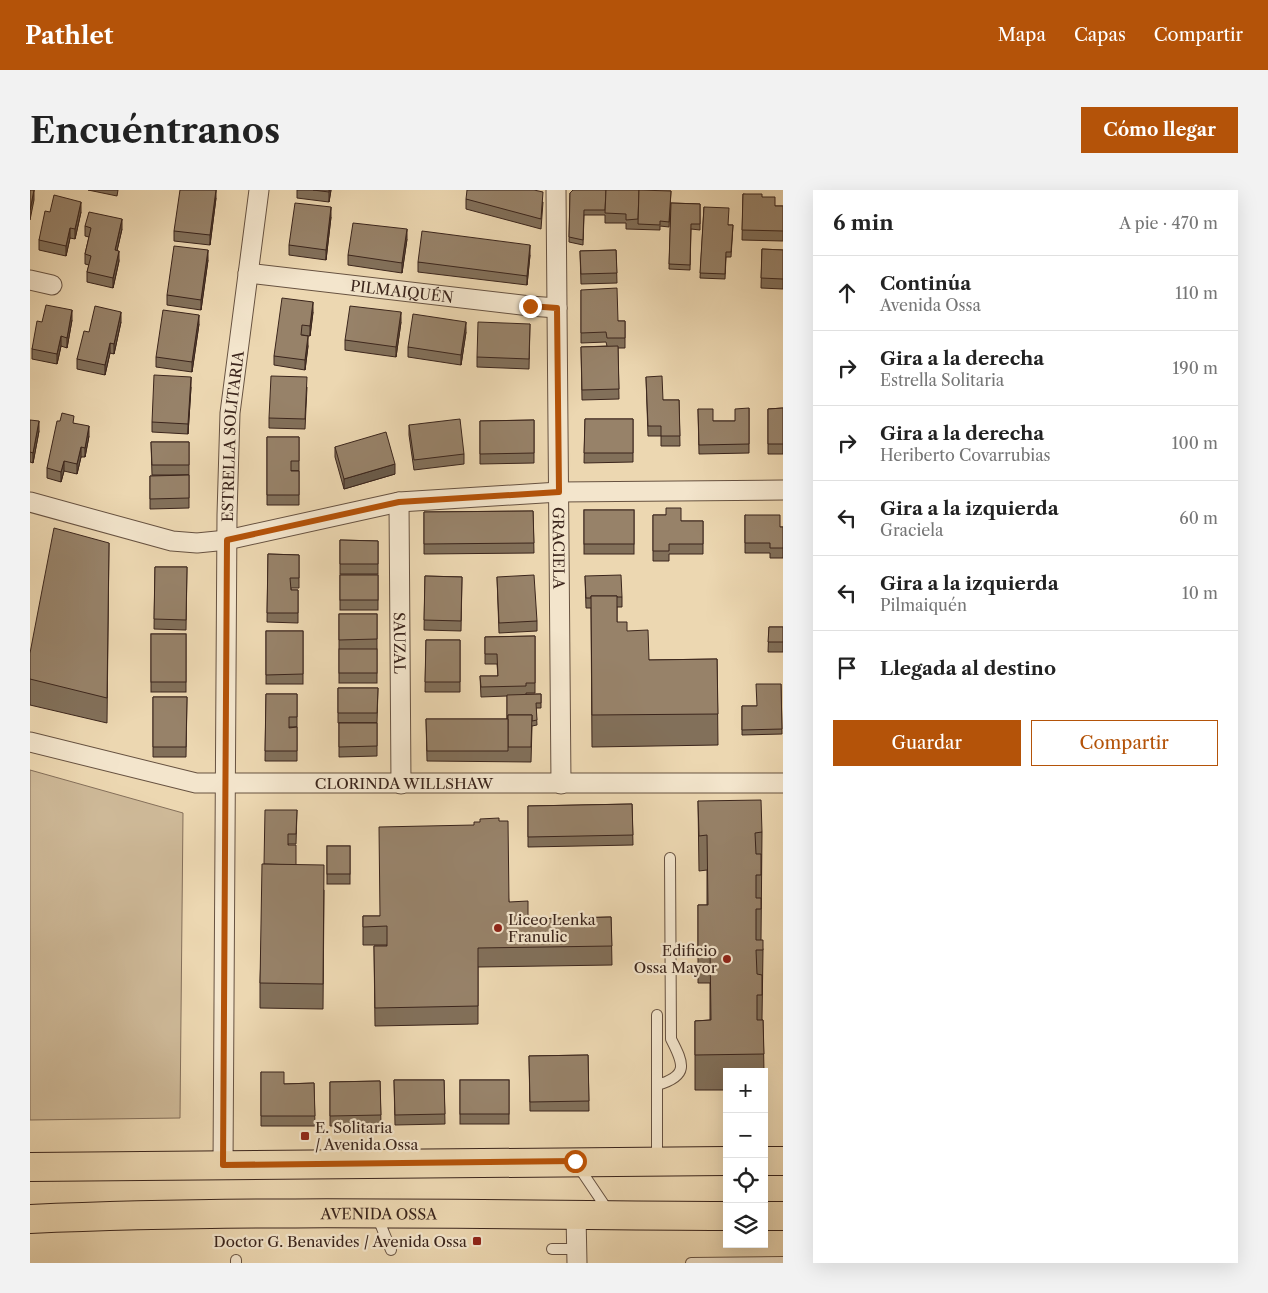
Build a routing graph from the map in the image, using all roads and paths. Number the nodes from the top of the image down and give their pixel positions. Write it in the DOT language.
graph roads {
  1 [pos="259,190"];
  2 [pos="556,190"];
  3 [pos="248,272"];
  4 [pos="30,280"];
  5 [pos="52,285"];
  6 [pos="557,308"];
  7 [pos="783,490"];
  8 [pos="559,492"];
  9 [pos="30,502"];
  10 [pos="399,502"];
  11 [pos="227,540"];
  12 [pos="30,742"];
  13 [pos="783,783"];
  14 [pos="226,784"];
  15 [pos="401,784"];
  16 [pos="560,784"];
  17 [pos="670,858"];
  18 [pos="657,1015"];
  19 [pos="657,1085"];
  20 [pos="768,1160"];
  21 [pos="783,1160"];
  22 [pos="575,1161"];
  23 [pos="656,1161"];
  24 [pos="723,1161"];
  25 [pos="223,1165"];
  26 [pos="30,1167"];
  27 [pos="376,1212"];
  28 [pos="576,1216"];
  29 [pos="611,1216"];
  30 [pos="723,1216"];
  31 [pos="768,1216"];
  32 [pos="783,1216"];
  33 [pos="30,1219"];
  34 [pos="552,1249"];
  35 [pos="391,1250"];
  36 [pos="577,1256"];
  37 [pos="783,1262"];
  38 [pos="691,1263"];
  1 -- 3 [label="street, ESTRELLA SOLITARIA"];
  2 -- 6 [label="street, GRACIELA"];
  3 -- 6 [label="street, PILMAIQUÉN"];
  3 -- 11 [label="street, ESTRELLA SOLITARIA"];
  4 -- 5 [label="street"];
  6 -- 8 [label="street, GRACIELA"];
  7 -- 8 [label="street"];
  8 -- 10 [label="street"];
  8 -- 16 [label="street, GRACIELA"];
  9 -- 11 [label="street"];
  10 -- 11 [label="street"];
  10 -- 15 [label="street, SAUZAL"];
  11 -- 14 [label="street, ESTRELLA SOLITARIA"];
  12 -- 14 [label="street, CLORINDA WILLSHAW"];
  13 -- 16 [label="street, CLORINDA WILLSHAW"];
  14 -- 15 [label="street, CLORINDA WILLSHAW"];
  14 -- 25 [label="street, ESTRELLA SOLITARIA"];
  15 -- 16 [label="street, CLORINDA WILLSHAW"];
  17 -- 19 [label="lane"];
  18 -- 19 [label="lane"];
  19 -- 23 [label="lane"];
  20 -- 21 [label="main road"];
  22 -- 23 [label="main road"];
  22 -- 25 [label="main road"];
  22 -- 29 [label="lane"];
  23 -- 24 [label="main road"];
  25 -- 26 [label="main road"];
  27 -- 28 [label="main road, AVENIDA OSSA"];
  27 -- 33 [label="main road, AVENIDA OSSA"];
  27 -- 35 [label="lane"];
  28 -- 29 [label="main road, AVENIDA OSSA"];
  28 -- 36 [label="street"];
  29 -- 30 [label="main road, AVENIDA OSSA"];
  31 -- 32 [label="main road"];
  34 -- 36 [label="lane"];
  37 -- 38 [label="lane"];
}
